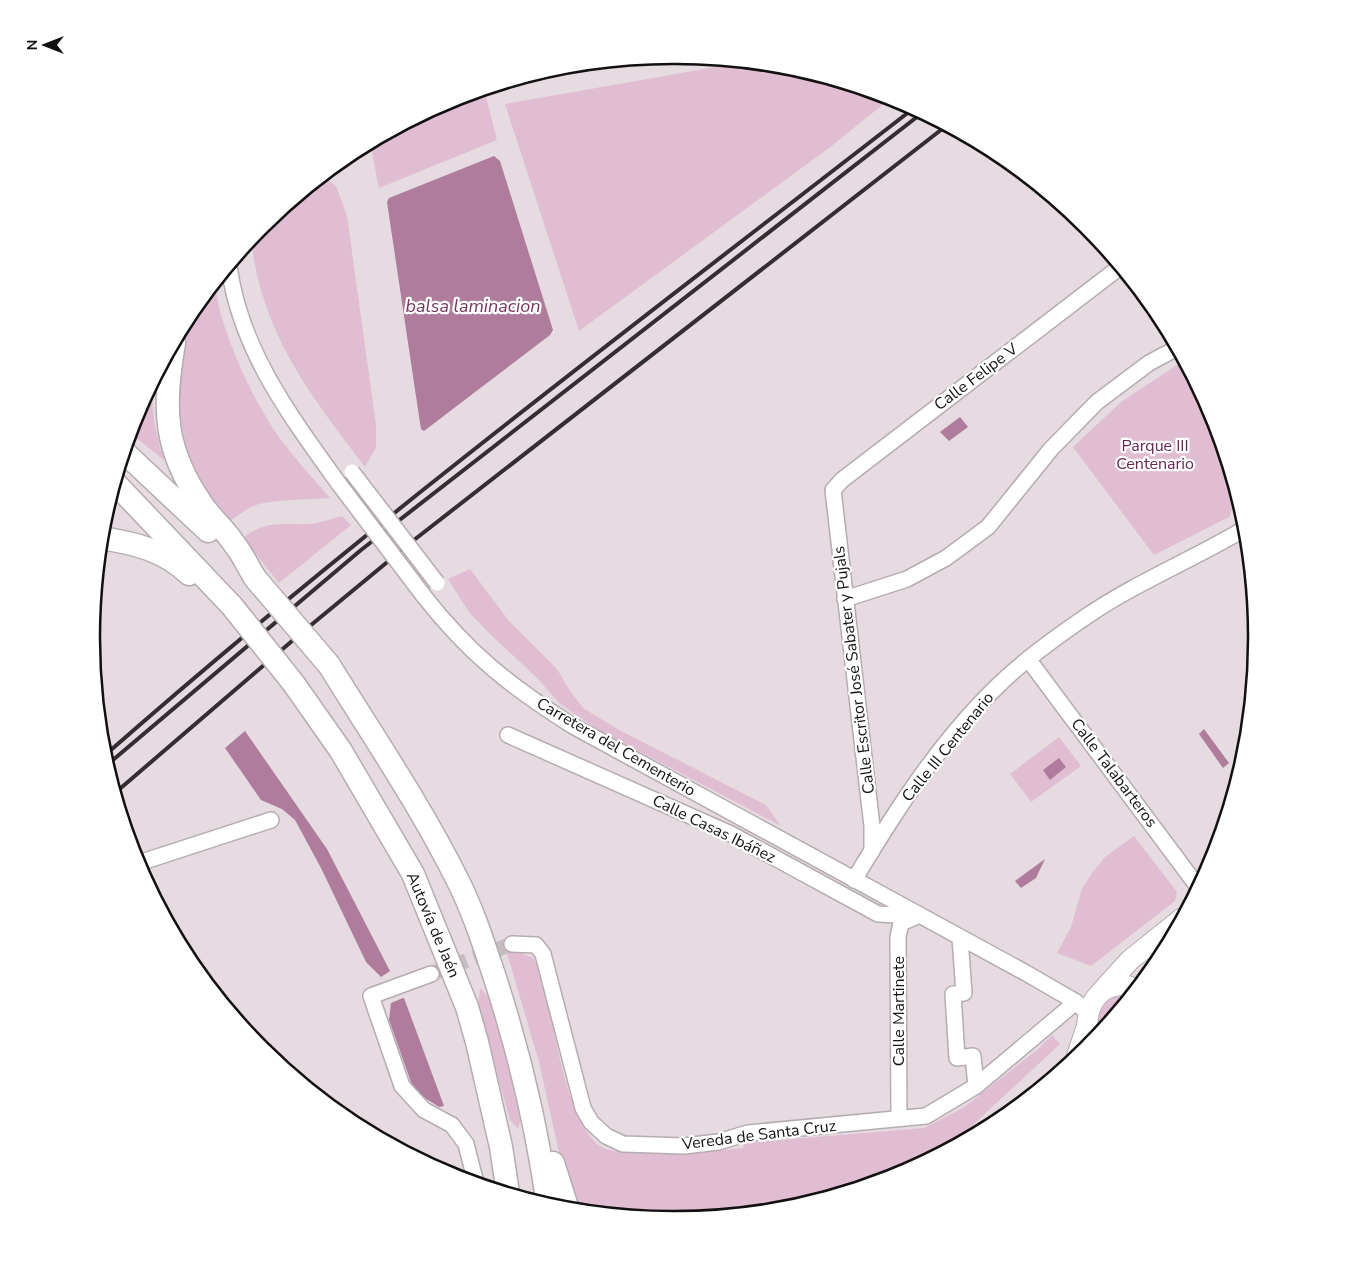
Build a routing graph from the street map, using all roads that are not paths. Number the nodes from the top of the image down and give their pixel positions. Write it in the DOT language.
graph roads {
  1 [pos="1115,271"];
  2 [pos="230,274"];
  3 [pos="1171,351"];
  4 [pos="172,360"];
  5 [pos="130,457"];
  6 [pos="352,472"];
  7 [pos="120,488"];
  8 [pos="833,490"];
  9 [pos="1238,533"];
  10 [pos="109,540"];
  11 [pos="255,578"];
  12 [pos="437,583"];
  13 [pos="845,598"];
  14 [pos="232,606"];
  15 [pos="1028,659"];
  16 [pos="508,735"];
  17 [pos="271,820"];
  18 [pos="798,848"];
  19 [pos="872,851"];
  20 [pos="146,861"];
  21 [pos="854,880"];
  22 [pos="1193,881"];
  23 [pos="919,916"];
  24 [pos="1167,930"];
  25 [pos="960,938"];
  26 [pos="512,944"];
  27 [pos="431,974"];
  28 [pos="1129,987"];
  29 [pos="1101,992"];
  30 [pos="1086,1021"];
  31 [pos="516,1042"];
  32 [pos="1081,1042"];
  33 [pos="976,1086"];
  34 [pos="899,1118"];
  35 [pos="474,1175"];
  36 [pos="507,1186"];
  37 [pos="547,1197"];
  38 [pos="565,1200"];
  1 -- 8 [label="street, Calle Felipe V"];
  2 -- 18 [label="street, Carretera del Cementerio, bridge"];
  3 -- 13 [label="street"];
  4 -- 11 [label="highway"];
  5 -- 11 [label="highway"];
  6 -- 12 [label="street, bridge"];
  7 -- 14 [label="highway, Autovía de Jaén"];
  8 -- 13 [label="street, Calle Escritor José Sabater y Pujals"];
  9 -- 15 [label="street, Calle III Centenario"];
  10 -- 14 [label="highway"];
  11 -- 31 [label="highway, bridge"];
  13 -- 19 [label="street, Calle Escritor José Sabater y Pujals"];
  14 -- 36 [label="highway, Autovía de Jaén, bridge"];
  15 -- 19 [label="street, Calle III Centenario"];
  15 -- 22 [label="street, Calle Talabarteros"];
  16 -- 23 [label="street, Calle Casas Ibáñez"];
  17 -- 20 [label="street"];
  18 -- 21 [label="street, Calle Casas Ibáñez"];
  19 -- 21 [label="street, Calle III Centenario"];
  21 -- 23 [label="street, Calle Casas Ibáñez"];
  23 -- 25 [label="street, Calle Casas Ibáñez"];
  23 -- 34 [label="street, Calle Martinete"];
  24 -- 29 [label="main road"];
  25 -- 30 [label="street, Calle Casas Ibáñez"];
  25 -- 33 [label="street"];
  26 -- 34 [label="street, Vereda de Santa Cruz"];
  27 -- 35 [label="street"];
  28 -- 29 [label="main road"];
  29 -- 30 [label="main road"];
  30 -- 32 [label="main road"];
  30 -- 33 [label="street, Vereda de Santa Cruz"];
  31 -- 37 [label="highway"];
  31 -- 38 [label="highway"];
  33 -- 34 [label="street, Vereda de Santa Cruz"];
}
